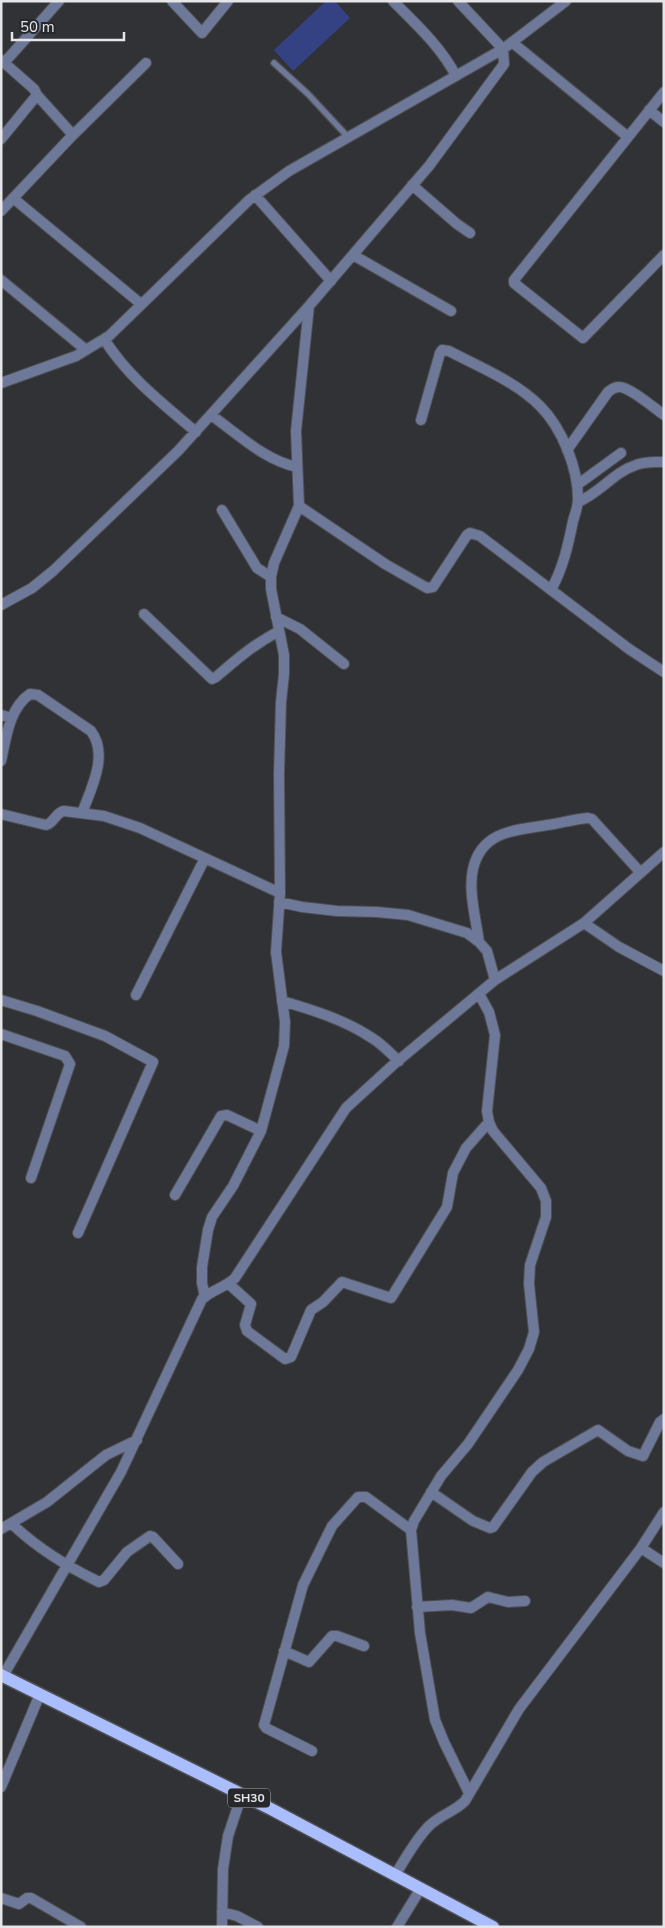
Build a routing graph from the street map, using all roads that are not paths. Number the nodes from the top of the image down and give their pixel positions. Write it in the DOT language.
graph roads {
  1 [pos="59,1"];
  2 [pos="172,1"];
  3 [pos="228,1"];
  4 [pos="393,1"];
  5 [pos="458,1"];
  6 [pos="566,1"];
  7 [pos="513,43"];
  8 [pos="504,49"];
  9 [pos="3,62"];
  10 [pos="146,63"];
  11 [pos="274,63"];
  12 [pos="456,76"];
  13 [pos="664,92"];
  14 [pos="37,95"];
  15 [pos="649,110"];
  16 [pos="664,122"];
  17 [pos="73,135"];
  18 [pos="348,137"];
  19 [pos="628,137"];
  20 [pos="1,139"];
  21 [pos="412,185"];
  22 [pos="255,195"];
  23 [pos="13,198"];
  24 [pos="1,211"];
  25 [pos="470,233"];
  26 [pos="664,255"];
  27 [pos="353,256"];
  28 [pos="1,280"];
  29 [pos="331,281"];
  30 [pos="141,304"];
  31 [pos="310,306"];
  32 [pos="451,310"];
  33 [pos="104,339"];
  34 [pos="86,350"];
  35 [pos="1,383"];
  36 [pos="211,415"];
  37 [pos="664,415"];
  38 [pos="421,420"];
  39 [pos="196,432"];
  40 [pos="567,450"];
  41 [pos="621,454"];
  42 [pos="664,462"];
  43 [pos="297,466"];
  44 [pos="577,485"];
  45 [pos="578,502"];
  46 [pos="299,506"];
  47 [pos="222,510"];
  48 [pos="271,577"];
  49 [pos="551,590"];
  50 [pos="1,605"];
  51 [pos="144,614"];
  52 [pos="276,617"];
  53 [pos="279,631"];
  54 [pos="344,664"];
  55 [pos="664,672"];
  56 [pos="1,715"];
  57 [pos="12,718"];
  58 [pos="1,761"];
  59 [pos="82,813"];
  60 [pos="1,814"];
  61 [pos="664,852"];
  62 [pos="205,858"];
  63 [pos="640,872"];
  64 [pos="280,898"];
  65 [pos="584,923"];
  66 [pos="479,942"];
  67 [pos="664,970"];
  68 [pos="495,980"];
  69 [pos="479,994"];
  70 [pos="136,995"];
  71 [pos="1,1000"];
  72 [pos="282,1001"];
  73 [pos="1,1034"];
  74 [pos="399,1061"];
  75 [pos="488,1122"];
  76 [pos="260,1131"];
  77 [pos="30,1178"];
  78 [pos="175,1195"];
  79 [pos="78,1233"];
  80 [pos="229,1284"];
  81 [pos="205,1297"];
  82 [pos="664,1419"];
  83 [pos="137,1440"];
  84 [pos="431,1492"];
  85 [pos="664,1512"];
  86 [pos="12,1524"];
  87 [pos="1,1528"];
  88 [pos="411,1530"];
  89 [pos="641,1548"];
  90 [pos="664,1562"];
  91 [pos="178,1564"];
  92 [pos="68,1566"];
  93 [pos="525,1601"];
  94 [pos="417,1607"];
  95 [pos="364,1646"];
  96 [pos="284,1651"];
  97 [pos="2,1676"];
  98 [pos="40,1694"];
  99 [pos="312,1751"];
  100 [pos="1,1787"];
  101 [pos="469,1793"];
  102 [pos="242,1794"];
  103 [pos="396,1875"];
  104 [pos="421,1888"];
  105 [pos="1,1898"];
  106 [pos="222,1912"];
  107 [pos="81,1927"];
  108 [pos="222,1927"];
  109 [pos="258,1927"];
  110 [pos="397,1927"];
  111 [pos="493,1927"];
  1 -- 9 [label="street"];
  2 -- 3 [label="street"];
  4 -- 12 [label="street"];
  5 -- 8 [label="street"];
  6 -- 7 [label="street"];
  7 -- 8 [label="street"];
  7 -- 19 [label="street"];
  8 -- 12 [label="street"];
  8 -- 21 [label="street"];
  9 -- 14 [label="street"];
  10 -- 17 [label="street"];
  11 -- 18 [label="lane"];
  12 -- 18 [label="street"];
  13 -- 15 [label="street"];
  14 -- 17 [label="street"];
  14 -- 20 [label="street"];
  15 -- 16 [label="street"];
  15 -- 19 [label="street"];
  17 -- 23 [label="street"];
  18 -- 22 [label="street"];
  19 -- 26 [label="street"];
  21 -- 25 [label="street"];
  21 -- 27 [label="street"];
  22 -- 29 [label="street"];
  22 -- 30 [label="street"];
  23 -- 24 [label="street"];
  23 -- 30 [label="street"];
  27 -- 29 [label="street"];
  27 -- 32 [label="street"];
  28 -- 34 [label="street"];
  29 -- 31 [label="street"];
  30 -- 33 [label="street"];
  31 -- 36 [label="street"];
  31 -- 43 [label="street"];
  33 -- 34 [label="street"];
  33 -- 39 [label="street"];
  34 -- 35 [label="street"];
  36 -- 39 [label="street"];
  36 -- 43 [label="street"];
  37 -- 40 [label="street"];
  38 -- 40 [label="street"];
  39 -- 50 [label="street"];
  40 -- 44 [label="street"];
  41 -- 44 [label="street"];
  42 -- 45 [label="street"];
  43 -- 46 [label="street"];
  44 -- 45 [label="street"];
  45 -- 49 [label="street"];
  46 -- 48 [label="street"];
  46 -- 49 [label="street"];
  47 -- 48 [label="street"];
  48 -- 52 [label="street"];
  49 -- 55 [label="street"];
  51 -- 53 [label="street"];
  52 -- 53 [label="street"];
  52 -- 54 [label="street"];
  53 -- 64 [label="street"];
  56 -- 57 [label="street"];
  57 -- 58 [label="street"];
  57 -- 59 [label="street"];
  59 -- 60 [label="street"];
  59 -- 62 [label="street"];
  61 -- 63 [label="street"];
  62 -- 64 [label="street"];
  62 -- 70 [label="street"];
  63 -- 65 [label="street"];
  63 -- 66 [label="street"];
  64 -- 66 [label="street"];
  64 -- 72 [label="street"];
  65 -- 67 [label="street"];
  65 -- 68 [label="street"];
  66 -- 68 [label="street"];
  68 -- 69 [label="street"];
  69 -- 74 [label="street"];
  69 -- 75 [label="street"];
  71 -- 79 [label="street"];
  72 -- 74 [label="street"];
  72 -- 76 [label="street"];
  73 -- 77 [label="street"];
  74 -- 80 [label="street"];
  75 -- 80 [label="street"];
  75 -- 84 [label="street"];
  76 -- 78 [label="street"];
  76 -- 81 [label="street"];
  80 -- 81 [label="street"];
  81 -- 83 [label="street"];
  82 -- 84 [label="street"];
  83 -- 86 [label="street"];
  83 -- 92 [label="street"];
  84 -- 88 [label="street"];
  85 -- 89 [label="street"];
  86 -- 87 [label="street"];
  86 -- 92 [label="street"];
  88 -- 94 [label="street"];
  88 -- 96 [label="street"];
  89 -- 90 [label="street"];
  89 -- 101 [label="street"];
  91 -- 92 [label="street"];
  92 -- 97 [label="street"];
  93 -- 94 [label="street"];
  94 -- 101 [label="street"];
  95 -- 96 [label="street"];
  96 -- 99 [label="street"];
  97 -- 98 [label="main road, SH30"];
  98 -- 100 [label="street"];
  98 -- 102 [label="main road, SH30"];
  101 -- 103 [label="street"];
  102 -- 103 [label="main road, SH30"];
  102 -- 106 [label="street"];
  103 -- 104 [label="main road, SH30"];
  104 -- 110 [label="street"];
  104 -- 111 [label="main road, SH30"];
  105 -- 107 [label="street"];
  106 -- 108 [label="street"];
  106 -- 109 [label="street"];
}
